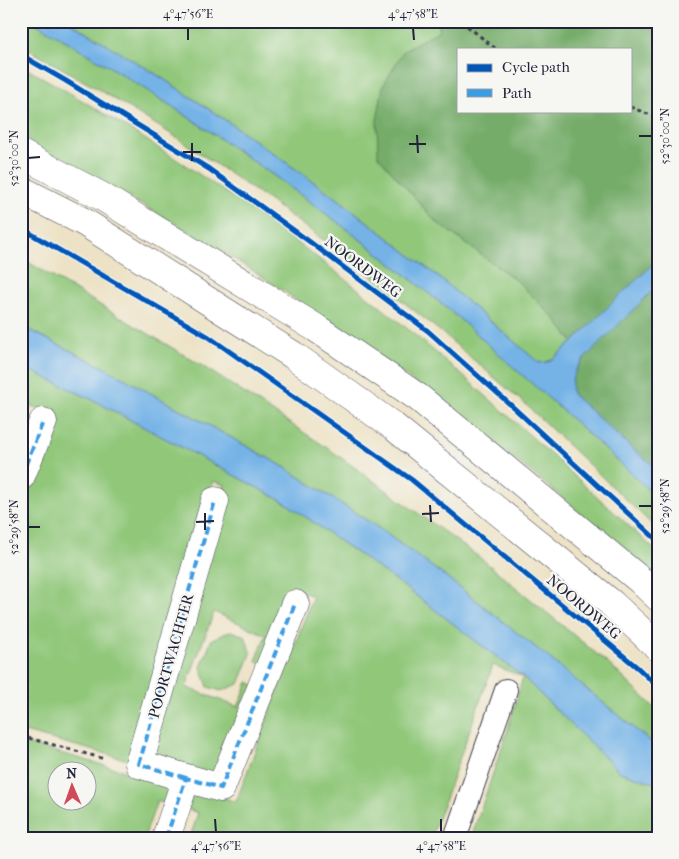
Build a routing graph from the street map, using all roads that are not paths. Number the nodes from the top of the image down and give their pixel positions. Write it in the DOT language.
graph roads {
  1 [pos="21,154"];
  2 [pos="21,190"];
  3 [pos="43,422"];
  4 [pos="21,476"];
  5 [pos="215,501"];
  6 [pos="658,597"];
  7 [pos="295,604"];
  8 [pos="658,647"];
  9 [pos="506,690"];
  10 [pos="186,778"];
  11 [pos="166,838"];
  12 [pos="455,838"];
  1 -- 6 [label="main road"];
  2 -- 8 [label="main road, NOORDWEG"];
  3 -- 4 [label="main road"];
  5 -- 10 [label="main road, POORTWACHTER"];
  7 -- 10 [label="main road"];
  9 -- 12 [label="lane"];
  10 -- 11 [label="main road"];
}
